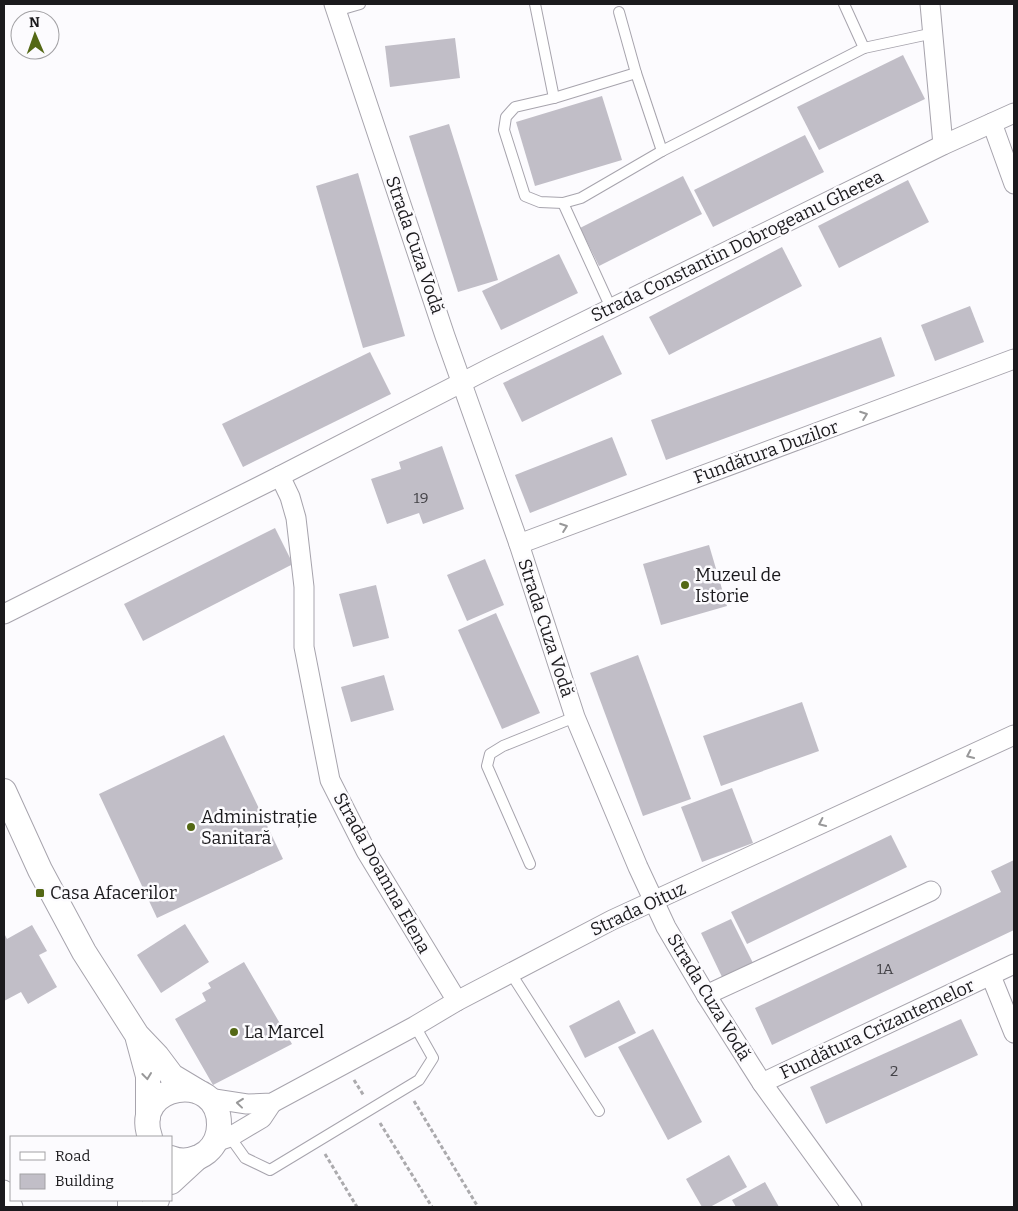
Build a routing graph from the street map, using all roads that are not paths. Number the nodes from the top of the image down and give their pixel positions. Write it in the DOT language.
graph roads {
  1 [pos="360,4"];
  2 [pos="535,4"];
  3 [pos="844,4"];
  4 [pos="930,4"];
  5 [pos="335,7"];
  6 [pos="619,12"];
  7 [pos="934,33"];
  8 [pos="864,48"];
  9 [pos="636,73"];
  10 [pos="554,98"];
  11 [pos="1014,113"];
  12 [pos="992,123"];
  13 [pos="943,144"];
  14 [pos="662,151"];
  15 [pos="1014,184"];
  16 [pos="563,203"];
  17 [pos="611,308"];
  18 [pos="1014,359"];
  19 [pos="461,382"];
  20 [pos="280,476"];
  21 [pos="519,544"];
  22 [pos="4,614"];
  23 [pos="575,717"];
  24 [pos="1014,734"];
  25 [pos="4,791"];
  26 [pos="530,864"];
  27 [pos="931,891"];
  28 [pos="653,901"];
  29 [pos="1014,964"];
  30 [pos="510,972"];
  31 [pos="991,976"];
  32 [pos="706,995"];
  33 [pos="457,1000"];
  34 [pos="415,1026"];
  35 [pos="1014,1033"];
  36 [pos="137,1035"];
  37 [pos="762,1083"];
  38 [pos="202,1095"];
  39 [pos="272,1103"];
  40 [pos="599,1111"];
  41 [pos="147,1131"];
  42 [pos="222,1140"];
  43 [pos="172,1158"];
  44 [pos="197,1158"];
  45 [pos="172,1181"];
  46 [pos="4,1190"];
  47 [pos="13,1207"];
  48 [pos="852,1207"];
  1 -- 5 [label="lane"];
  2 -- 10 [label="lane"];
  3 -- 8 [label="lane"];
  4 -- 7 [label="street"];
  5 -- 19 [label="street, Strada Cuza Vodă"];
  6 -- 9 [label="lane"];
  7 -- 8 [label="lane"];
  7 -- 13 [label="street"];
  8 -- 14 [label="lane"];
  9 -- 10 [label="lane"];
  9 -- 14 [label="lane"];
  10 -- 16 [label="lane"];
  11 -- 12 [label="street, Strada Constantin Dobrogeanu Gherea"];
  12 -- 13 [label="street, Strada Constantin Dobrogeanu Gherea"];
  12 -- 15 [label="street"];
  13 -- 17 [label="street, Strada Constantin Dobrogeanu Gherea"];
  14 -- 16 [label="lane"];
  16 -- 17 [label="lane"];
  17 -- 19 [label="street, Strada Constantin Dobrogeanu Gherea"];
  21 -- 18 [label="street, Fundătura Duzilor, one-way"];
  19 -- 20 [label="street, Strada Constantin Dobrogeanu Gherea"];
  19 -- 21 [label="street, Strada Cuza Vodă"];
  20 -- 22 [label="street, Strada Constantin Dobrogeanu Gherea"];
  20 -- 33 [label="street, Strada Doamna Elena"];
  21 -- 23 [label="street, Strada Cuza Vodă"];
  23 -- 26 [label="lane"];
  23 -- 28 [label="street, Strada Cuza Vodă"];
  24 -- 28 [label="street, Strada Oituz, one-way"];
  25 -- 36 [label="street"];
  27 -- 32 [label="street"];
  28 -- 30 [label="street, Strada Oituz"];
  28 -- 32 [label="street, Strada Cuza Vodă"];
  29 -- 31 [label="street, Fundătura Crizantemelor"];
  30 -- 33 [label="street, Strada Oituz"];
  30 -- 40 [label="lane"];
  31 -- 35 [label="street, Fundătura Crizantemelor"];
  31 -- 37 [label="street, Fundătura Crizantemelor"];
  32 -- 37 [label="street, Strada Cuza Vodă"];
  33 -- 34 [label="street, Strada Oituz"];
  34 -- 39 [label="street, Strada Oituz"];
  34 -- 42 [label="lane"];
  36 -- 38 [label="street"];
  36 -- 41 [label="street, one-way"];
  37 -- 48 [label="street, Strada Cuza Vodă"];
  39 -- 38 [label="street, Strada Oituz, one-way"];
  38 -- 41 [label="street"];
  38 -- 42 [label="street"];
  39 -- 42 [label="street, Strada Oituz"];
  42 -- 44 [label="street"];
  43 -- 44 [label="street"];
  44 -- 45 [label="street"];
  46 -- 47 [label="street"];
}
